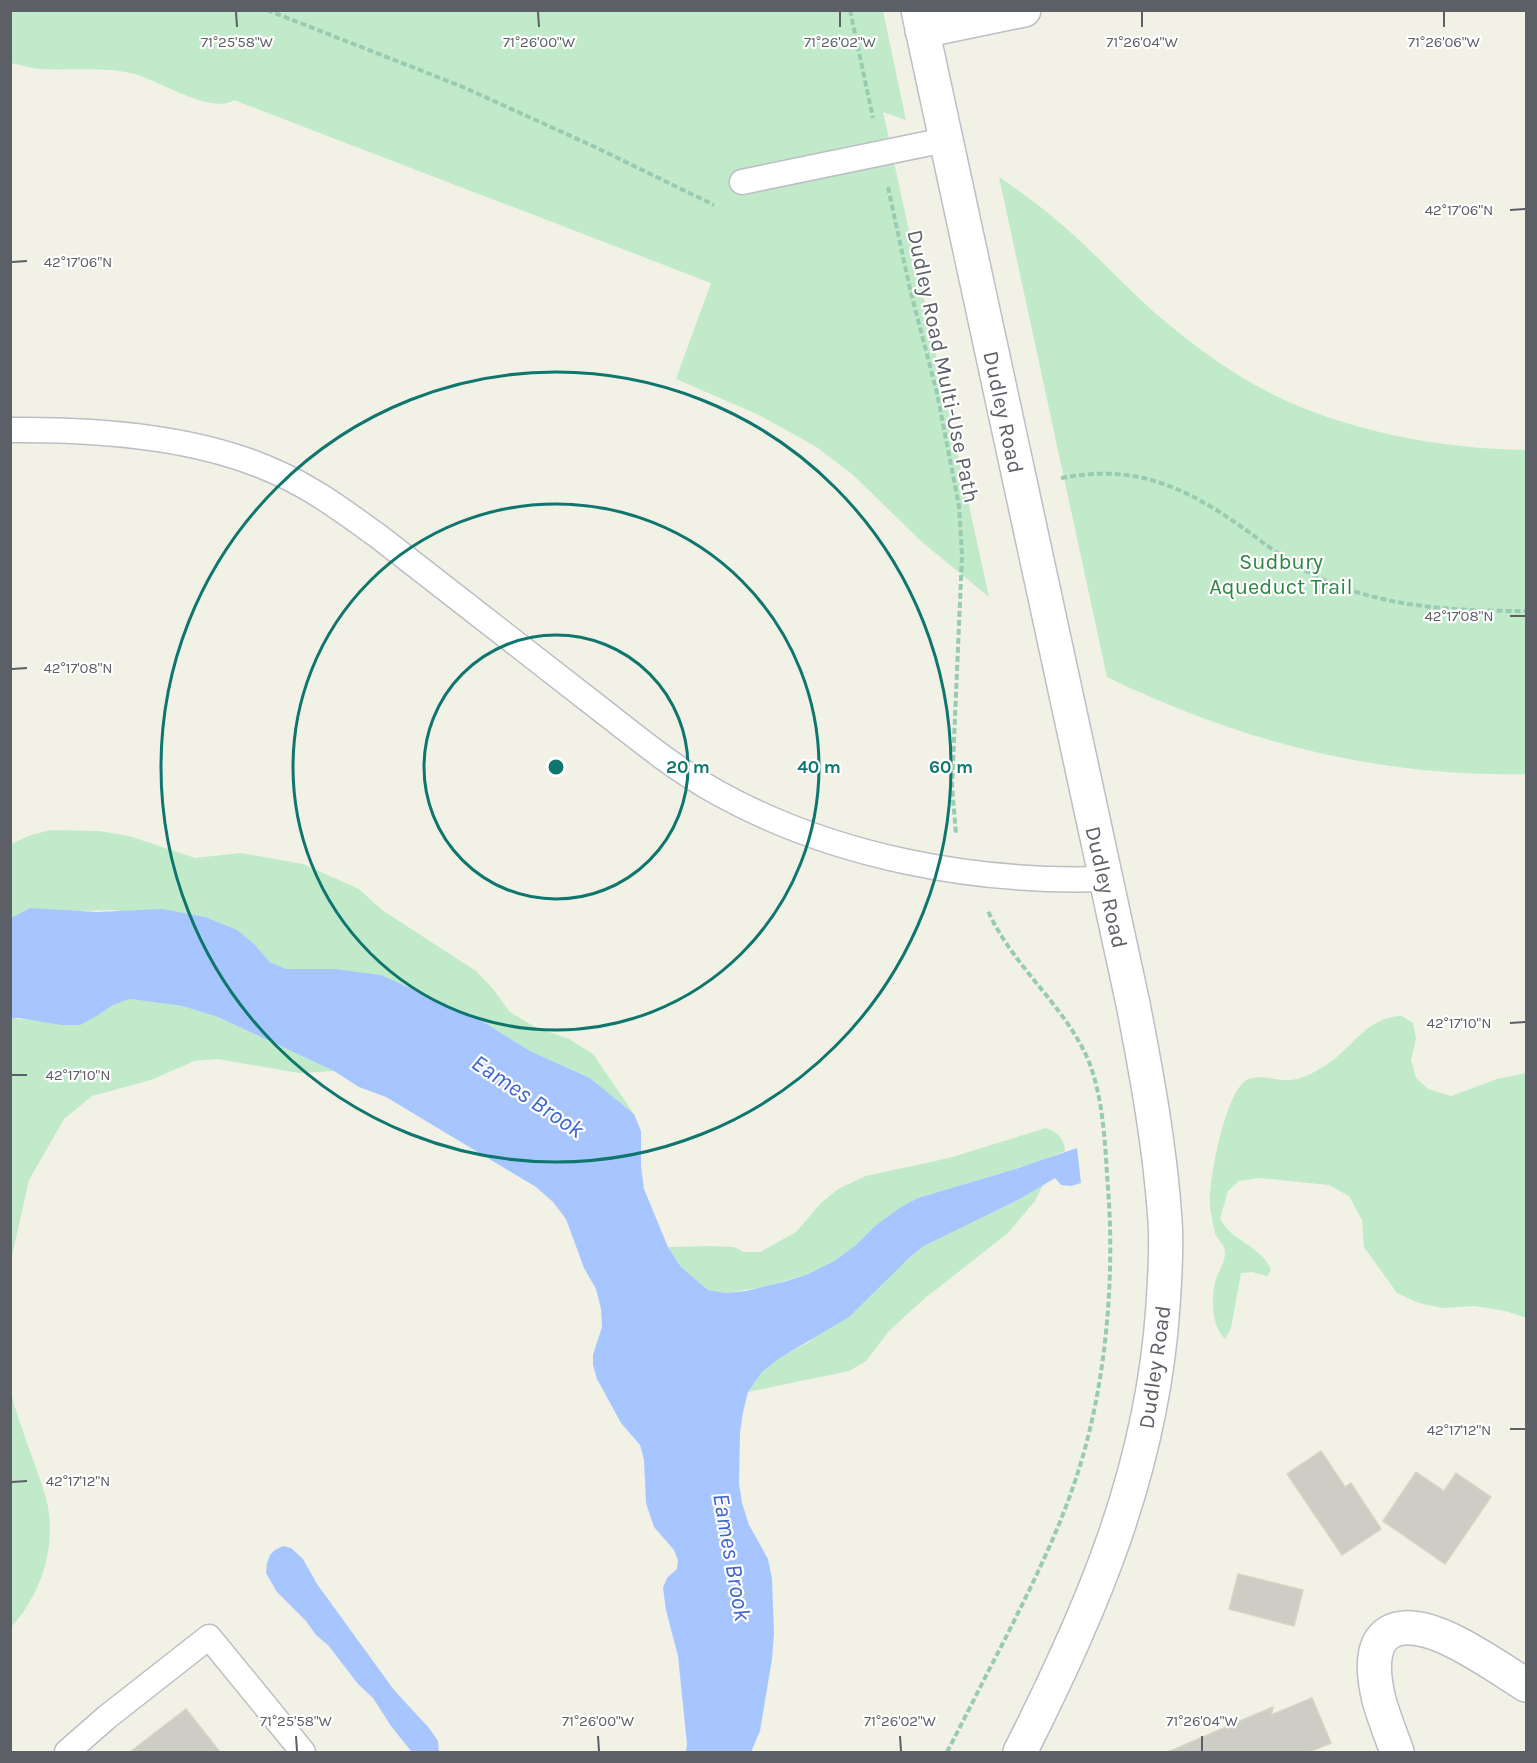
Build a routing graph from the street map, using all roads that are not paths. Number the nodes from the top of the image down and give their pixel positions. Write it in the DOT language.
graph roads {
  1 [pos="1024,10"];
  2 [pos="920,21"];
  3 [pos="945,140"];
  4 [pos="742,182"];
  5 [pos="10,430"];
  6 [pos="1104,879"];
  7 [pos="1527,1684"];
  8 [pos="67,1752"];
  9 [pos="303,1752"];
  10 [pos="1020,1752"];
  11 [pos="1397,1752"];
  1 -- 2 [label="street"];
  2 -- 3 [label="street, Dudley Road"];
  3 -- 4 [label="lane"];
  3 -- 6 [label="street, Dudley Road"];
  5 -- 6 [label="lane"];
  6 -- 10 [label="street, Dudley Road"];
  7 -- 11 [label="street"];
  8 -- 9 [label="lane"];
}
